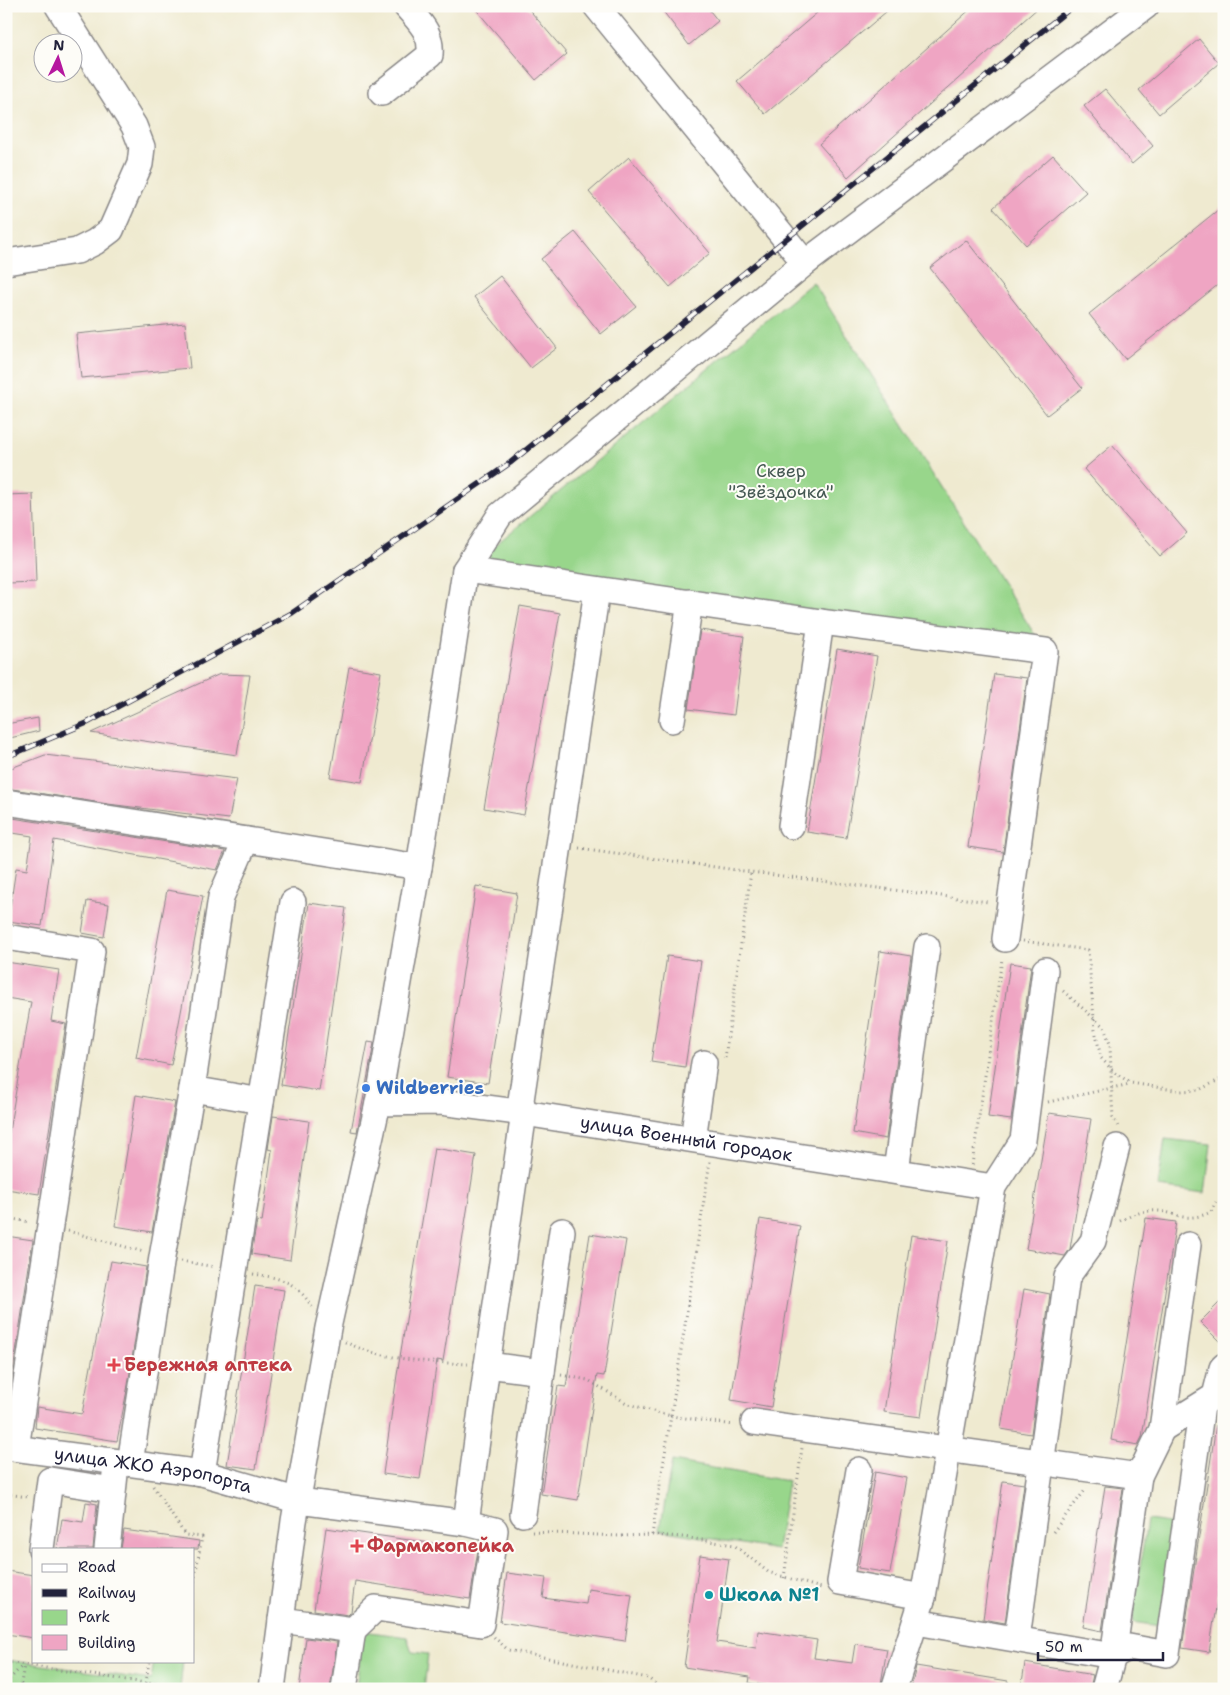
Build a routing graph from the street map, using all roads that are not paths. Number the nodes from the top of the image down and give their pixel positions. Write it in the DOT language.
graph roads {
  1 [pos="58,6"];
  2 [pos="406,6"];
  3 [pos="596,6"];
  4 [pos="1146,6"];
  5 [pos="382,93"];
  6 [pos="6,262"];
  7 [pos="804,263"];
  8 [pos="465,570"];
  9 [pos="596,590"];
  10 [pos="690,602"];
  11 [pos="821,622"];
  12 [pos="672,720"];
  13 [pos="6,802"];
  14 [pos="791,826"];
  15 [pos="246,840"];
  16 [pos="419,867"];
  17 [pos="293,902"];
  18 [pos="6,937"];
  19 [pos="1005,939"];
  20 [pos="927,947"];
  21 [pos="1046,970"];
  22 [pos="704,1062"];
  23 [pos="192,1089"];
  24 [pos="261,1101"];
  25 [pos="378,1103"];
  26 [pos="524,1113"];
  27 [pos="693,1139"];
  28 [pos="1117,1147"];
  29 [pos="896,1171"];
  30 [pos="993,1186"];
  31 [pos="562,1231"];
  32 [pos="1188,1244"];
  33 [pos="487,1365"];
  34 [pos="1224,1366"];
  35 [pos="542,1372"];
  36 [pos="1202,1406"];
  37 [pos="746,1424"];
  38 [pos="1162,1429"];
  39 [pos="11,1448"];
  40 [pos="948,1449"];
  41 [pos="1041,1461"];
  42 [pos="123,1462"];
  43 [pos="859,1470"];
  44 [pos="202,1473"];
  45 [pos="1139,1476"];
  46 [pos="113,1490"];
  47 [pos="299,1501"];
  48 [pos="523,1514"];
  49 [pos="466,1522"];
  50 [pos="41,1548"];
  51 [pos="107,1548"];
  52 [pos="923,1597"];
  53 [pos="281,1620"];
  54 [pos="916,1622"];
  55 [pos="353,1630"];
  56 [pos="1017,1638"];
  57 [pos="1113,1656"];
  58 [pos="272,1689"];
  59 [pos="344,1689"];
  60 [pos="894,1689"];
  61 [pos="1104,1689"];
  1 -- 6 [label="street"];
  2 -- 5 [label="street"];
  3 -- 7 [label="street"];
  4 -- 7 [label="street"];
  7 -- 8 [label="street"];
  8 -- 9 [label="street"];
  8 -- 16 [label="street"];
  9 -- 10 [label="street"];
  9 -- 26 [label="street"];
  10 -- 11 [label="street"];
  10 -- 12 [label="street"];
  11 -- 14 [label="street"];
  11 -- 19 [label="street"];
  13 -- 15 [label="street"];
  15 -- 16 [label="street"];
  15 -- 23 [label="street"];
  16 -- 25 [label="street"];
  17 -- 24 [label="street"];
  18 -- 39 [label="street"];
  20 -- 29 [label="street"];
  21 -- 30 [label="street"];
  22 -- 27 [label="street"];
  23 -- 24 [label="street"];
  23 -- 42 [label="street"];
  24 -- 44 [label="street"];
  25 -- 26 [label="street, улица Военный городок"];
  25 -- 47 [label="street"];
  26 -- 27 [label="street, улица Военный городок"];
  26 -- 33 [label="street"];
  27 -- 29 [label="street, улица Военный городок"];
  28 -- 41 [label="street"];
  29 -- 30 [label="street, улица Военный городок"];
  30 -- 40 [label="street"];
  31 -- 35 [label="street"];
  32 -- 38 [label="street"];
  33 -- 35 [label="street"];
  33 -- 49 [label="street"];
  34 -- 36 [label="street"];
  35 -- 48 [label="street"];
  36 -- 38 [label="street"];
  36 -- 57 [label="street"];
  37 -- 40 [label="street"];
  38 -- 45 [label="street"];
  39 -- 42 [label="street, улица ЖКО Аэропорта"];
  40 -- 41 [label="street"];
  40 -- 52 [label="street"];
  41 -- 45 [label="street"];
  41 -- 56 [label="street"];
  42 -- 44 [label="street, улица ЖКО Аэропорта"];
  42 -- 46 [label="street"];
  43 -- 52 [label="street"];
  44 -- 47 [label="street, улица ЖКО Аэропорта"];
  45 -- 57 [label="street"];
  46 -- 50 [label="street"];
  46 -- 51 [label="street"];
  47 -- 49 [label="street, улица ЖКО Аэропорта"];
  47 -- 53 [label="street"];
  49 -- 55 [label="street, улица ЖКО Аэропорта"];
  52 -- 54 [label="street"];
  53 -- 55 [label="street"];
  53 -- 58 [label="street"];
  54 -- 56 [label="street"];
  54 -- 60 [label="street"];
  55 -- 59 [label="street"];
  56 -- 57 [label="street"];
  57 -- 61 [label="street"];
}
